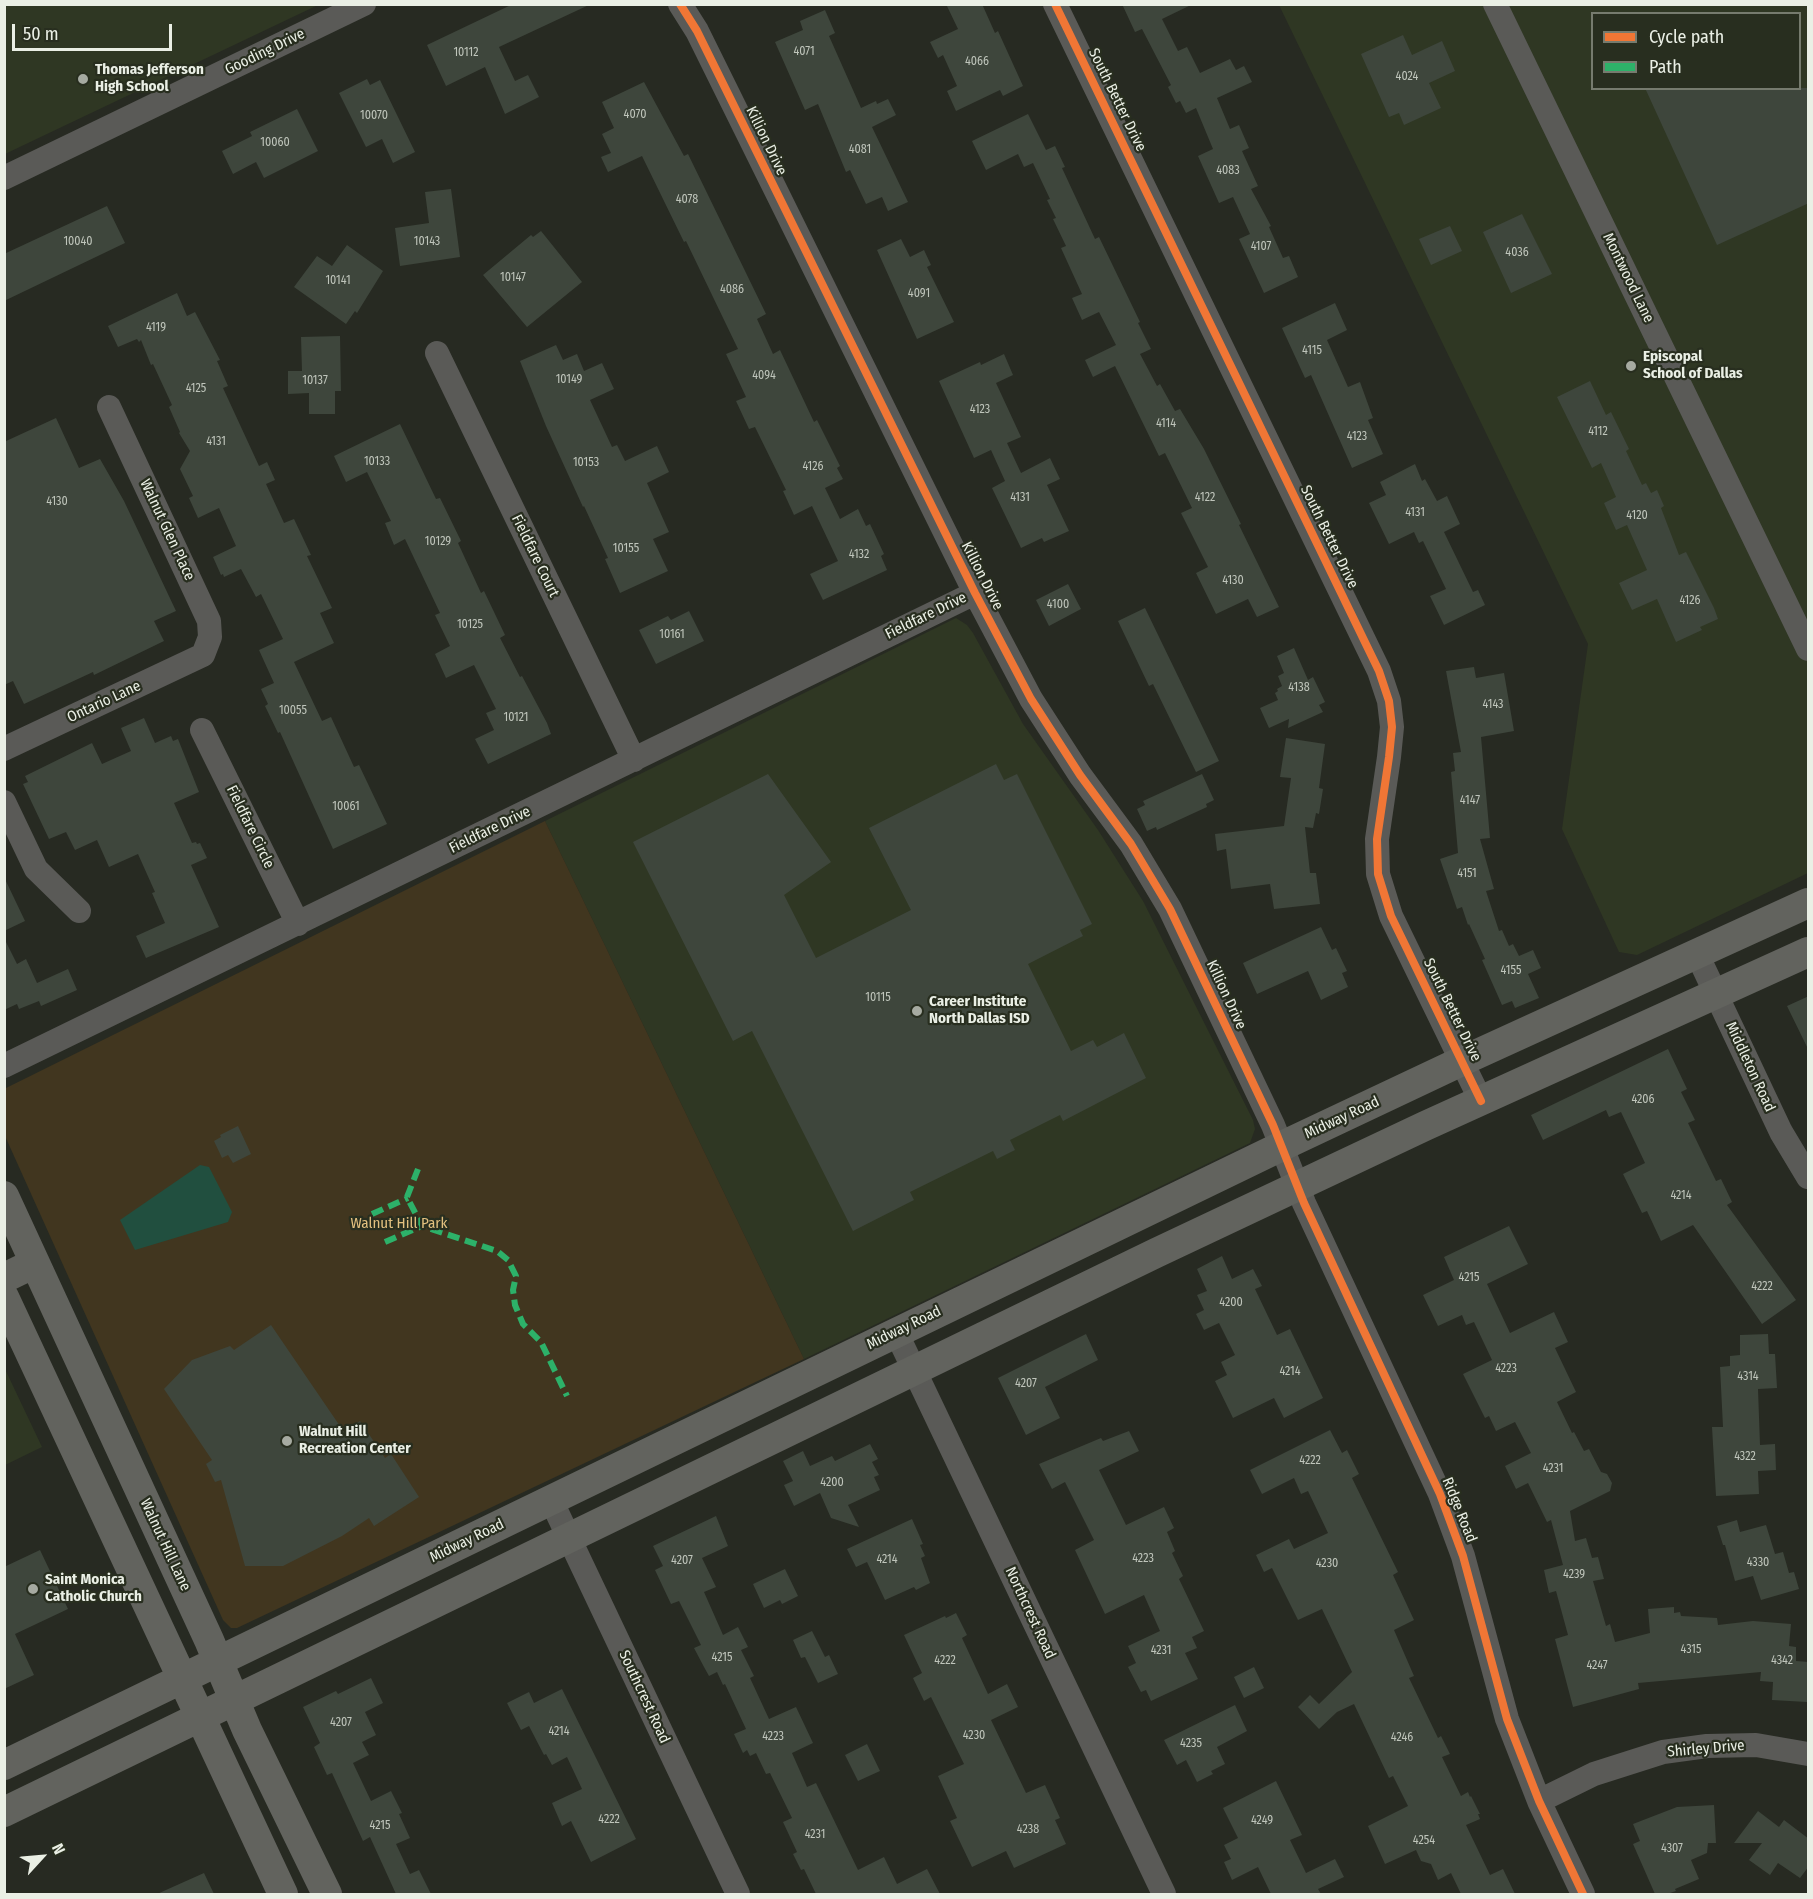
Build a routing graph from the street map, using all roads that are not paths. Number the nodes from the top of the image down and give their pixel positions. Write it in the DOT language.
graph roads {
  1 [pos="363,4"];
  2 [pos="680,4"];
  3 [pos="1055,4"];
  4 [pos="1495,4"];
  5 [pos="4,178"];
  6 [pos="437,353"];
  7 [pos="109,407"];
  8 [pos="975,592"];
  9 [pos="1809,649"];
  10 [pos="203,655"];
  11 [pos="202,730"];
  12 [pos="4,749"];
  13 [pos="634,760"];
  14 [pos="4,802"];
  15 [pos="1809,903"];
  16 [pos="80,910"];
  17 [pos="298,924"];
  18 [pos="1809,952"];
  19 [pos="1696,954"];
  20 [pos="1716,995"];
  21 [pos="1462,1061"];
  22 [pos="4,1066"];
  23 [pos="1481,1101"];
  24 [pos="1282,1146"];
  25 [pos="1809,1177"];
  26 [pos="1298,1186"];
  27 [pos="4,1196"];
  28 [pos="35,1263"];
  29 [pos="4,1278"];
  30 [pos="992,1286"];
  31 [pos="4,1297"];
  32 [pos="1011,1324"];
  33 [pos="896,1332"];
  34 [pos="915,1371"];
  35 [pos="551,1500"];
  36 [pos="569,1538"];
  37 [pos="219,1662"];
  38 [pos="182,1678"];
  39 [pos="233,1701"];
  40 [pos="200,1717"];
  41 [pos="1809,1754"];
  42 [pos="4,1765"];
  43 [pos="1539,1801"];
  44 [pos="4,1812"];
  45 [pos="283,1894"];
  46 [pos="327,1894"];
  47 [pos="738,1894"];
  48 [pos="1164,1894"];
  49 [pos="1583,1894"];
  1 -- 5 [label="street, Gooding Drive"];
  2 -- 8 [label="street, Killion Drive"];
  3 -- 21 [label="street, South Better Drive"];
  4 -- 9 [label="street, Montwood Lane"];
  6 -- 13 [label="street, Fieldfare Court"];
  7 -- 10 [label="street, Walnut Glen Place"];
  8 -- 13 [label="street, Fieldfare Drive"];
  8 -- 24 [label="street, Killion Drive"];
  10 -- 12 [label="street, Ontario Lane"];
  11 -- 17 [label="street, Fieldfare Circle"];
  13 -- 17 [label="street, Fieldfare Drive"];
  14 -- 16 [label="street"];
  15 -- 19 [label="main road, Midway Road"];
  17 -- 22 [label="street, Fieldfare Drive"];
  18 -- 20 [label="main road"];
  19 -- 20 [label="street, Middleton Road"];
  19 -- 21 [label="main road, Midway Road"];
  20 -- 23 [label="main road"];
  20 -- 25 [label="street, Middleton Road"];
  21 -- 23 [label="street, South Better Drive"];
  21 -- 24 [label="main road, Midway Road"];
  23 -- 26 [label="main road"];
  24 -- 26 [label="street, Ridge Road"];
  24 -- 30 [label="main road, Midway Road"];
  26 -- 32 [label="main road"];
  26 -- 43 [label="street, Ridge Road"];
  27 -- 28 [label="main road, Walnut Hill Lane"];
  28 -- 29 [label="main road"];
  28 -- 37 [label="main road, Walnut Hill Lane"];
  30 -- 32 [label="main road"];
  30 -- 33 [label="main road, Midway Road"];
  31 -- 38 [label="main road"];
  32 -- 34 [label="main road"];
  33 -- 34 [label="street, Northcrest Road"];
  33 -- 35 [label="main road, Midway Road"];
  34 -- 36 [label="main road"];
  34 -- 48 [label="street, Northcrest Road"];
  35 -- 36 [label="street, Southcrest Road"];
  35 -- 37 [label="main road, Midway Road"];
  36 -- 39 [label="main road"];
  36 -- 47 [label="street, Southcrest Road"];
  37 -- 38 [label="main road, Midway Road"];
  37 -- 39 [label="main road, Walnut Hill Lane"];
  38 -- 40 [label="main road"];
  38 -- 42 [label="main road, Midway Road"];
  39 -- 40 [label="main road"];
  39 -- 46 [label="main road, Walnut Hill Lane"];
  40 -- 44 [label="main road"];
  40 -- 45 [label="main road"];
  41 -- 43 [label="street, Shirley Drive"];
  43 -- 49 [label="street, Ridge Road"];
}
